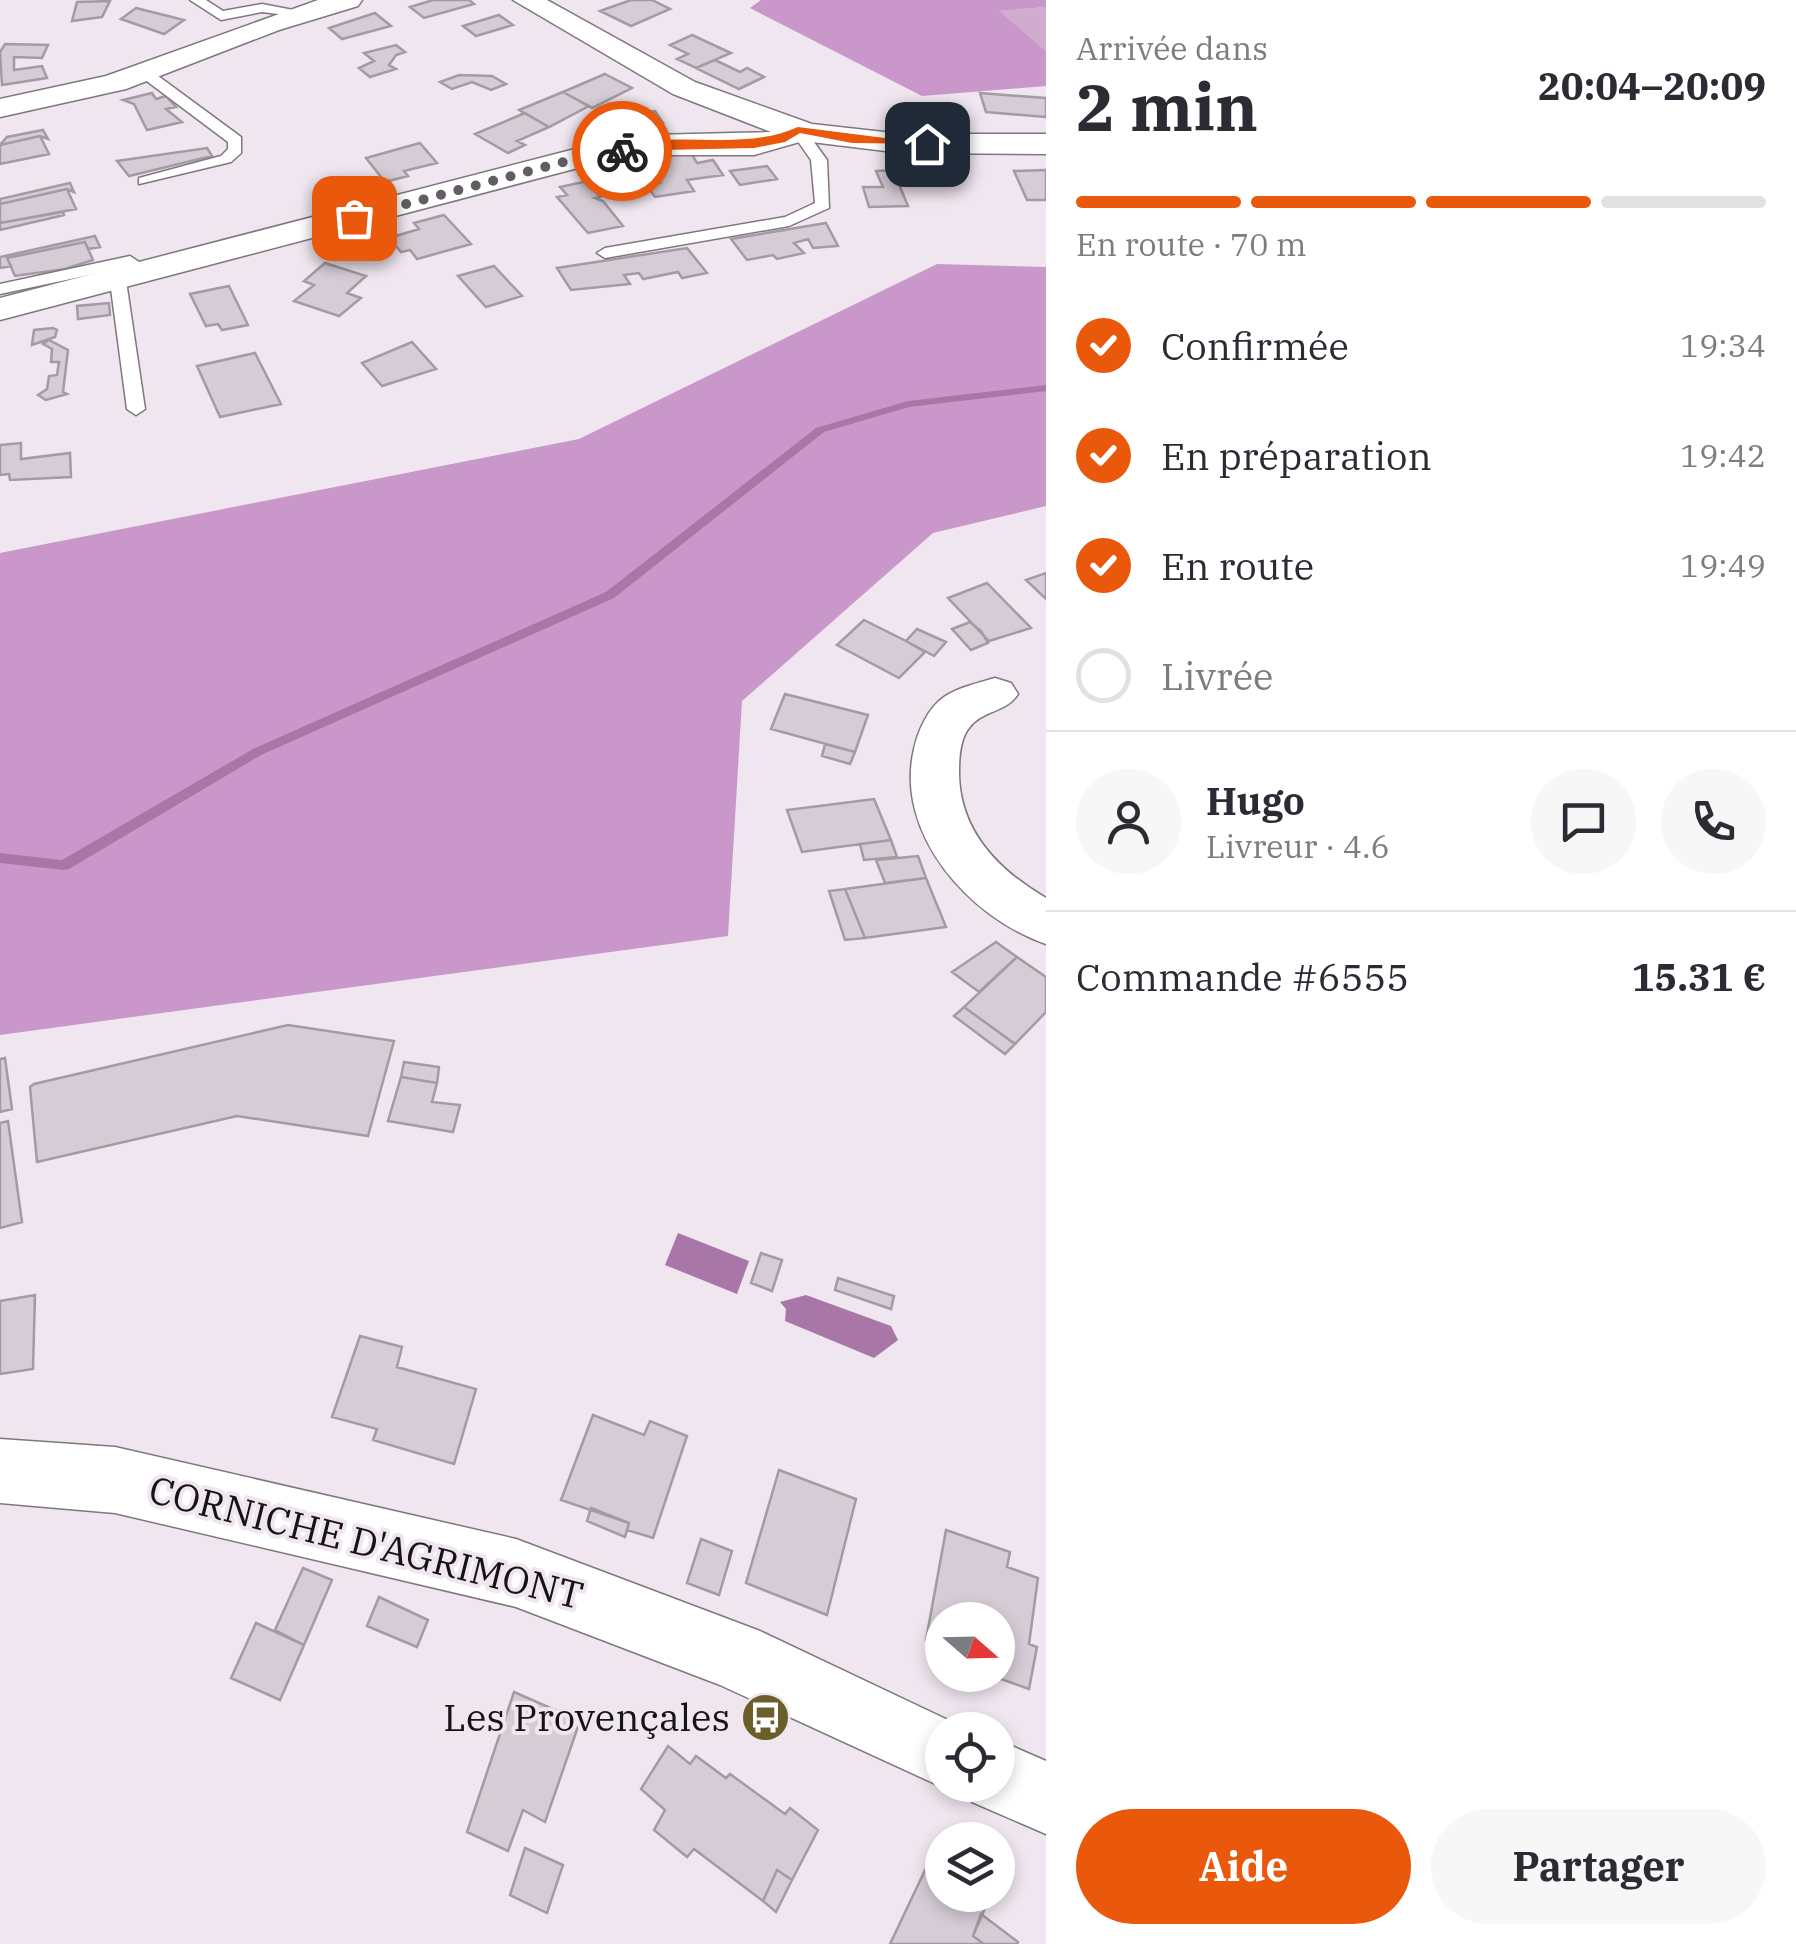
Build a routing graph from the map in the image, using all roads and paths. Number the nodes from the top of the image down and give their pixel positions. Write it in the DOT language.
graph roads {
  1 [pos="348,0"];
  2 [pos="527,0"];
  3 [pos="207,2"];
  4 [pos="302,13"];
  5 [pos="145,73"];
  6 [pos="0,108"];
  7 [pos="798,130"];
  8 [pos="1046,144"];
  9 [pos="145,181"];
  10 [pos="604,252"];
  11 [pos="132,277"];
  12 [pos="0,289"];
  13 [pos="0,309"];
  14 [pos="136,409"];
  15 [pos="995,694"];
  16 [pos="1046,923"];
  17 [pos="0,1470"];
  18 [pos="925,1743"];
  19 [pos="1015,1784"];
  20 [pos="1046,1798"];
  1 -- 4 [label="street"];
  2 -- 7 [label="street"];
  3 -- 4 [label="lane"];
  4 -- 5 [label="street"];
  5 -- 6 [label="street"];
  5 -- 9 [label="lane"];
  7 -- 8 [label="street"];
  7 -- 10 [label="lane"];
  7 -- 11 [label="street"];
  11 -- 12 [label="lane"];
  11 -- 13 [label="street"];
  11 -- 14 [label="lane"];
  15 -- 16 [label="street"];
  17 -- 18 [label="street, CORNICHE D'AGRIMONT"];
  19 -- 20 [label="street"];
}
